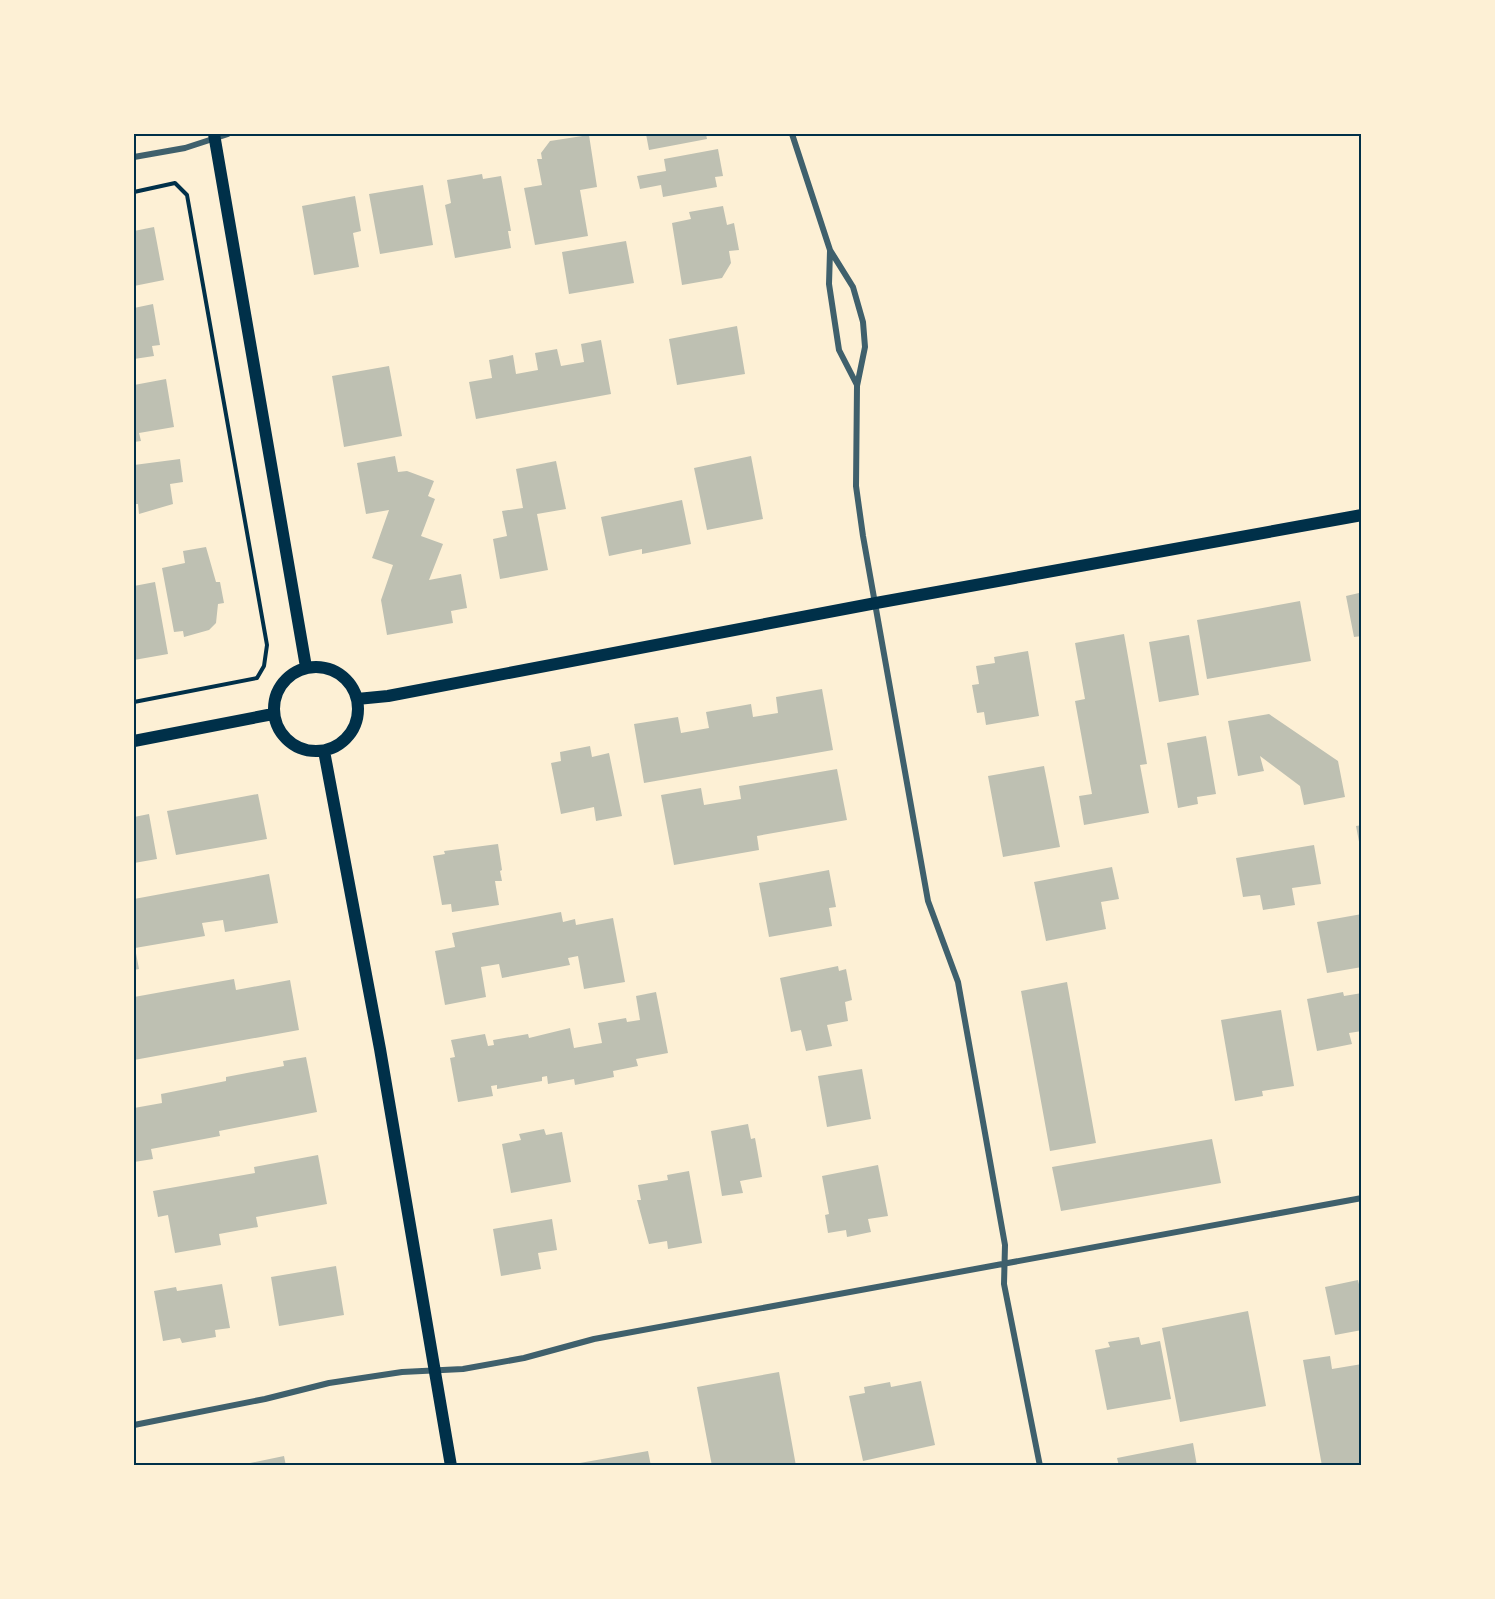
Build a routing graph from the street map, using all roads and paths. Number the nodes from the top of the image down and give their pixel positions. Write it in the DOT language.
graph roads {
  1 [pos="228,134"];
  2 [pos="792,134"];
  3 [pos="214,136"];
  4 [pos="134,157"];
  5 [pos="134,192"];
  6 [pos="830,250"];
  7 [pos="857,386"];
  8 [pos="1362,515"];
  9 [pos="876,603"];
  10 [pos="306,667"];
  11 [pos="357,699"];
  12 [pos="134,702"];
  13 [pos="273,714"];
  14 [pos="134,741"];
  15 [pos="324,751"];
  16 [pos="1362,1198"];
  17 [pos="1005,1264"];
  18 [pos="433,1370"];
  19 [pos="134,1425"];
  20 [pos="451,1466"];
  21 [pos="1040,1466"];
  1 -- 3 [label="street"];
  2 -- 6 [label="street"];
  3 -- 4 [label="street"];
  3 -- 10 [label="main road"];
  5 -- 12 [label="path"];
  6 -- 7 [label="street"];
  6 -- 7 [label="street"];
  7 -- 9 [label="street"];
  8 -- 9 [label="main road"];
  9 -- 11 [label="main road"];
  9 -- 17 [label="street"];
  10 -- 11 [label="main road"];
  10 -- 13 [label="main road"];
  11 -- 15 [label="main road"];
  13 -- 14 [label="main road"];
  13 -- 15 [label="main road"];
  15 -- 18 [label="main road"];
  16 -- 17 [label="street"];
  17 -- 18 [label="street"];
  17 -- 21 [label="street"];
  18 -- 19 [label="street"];
  18 -- 20 [label="main road"];
}
